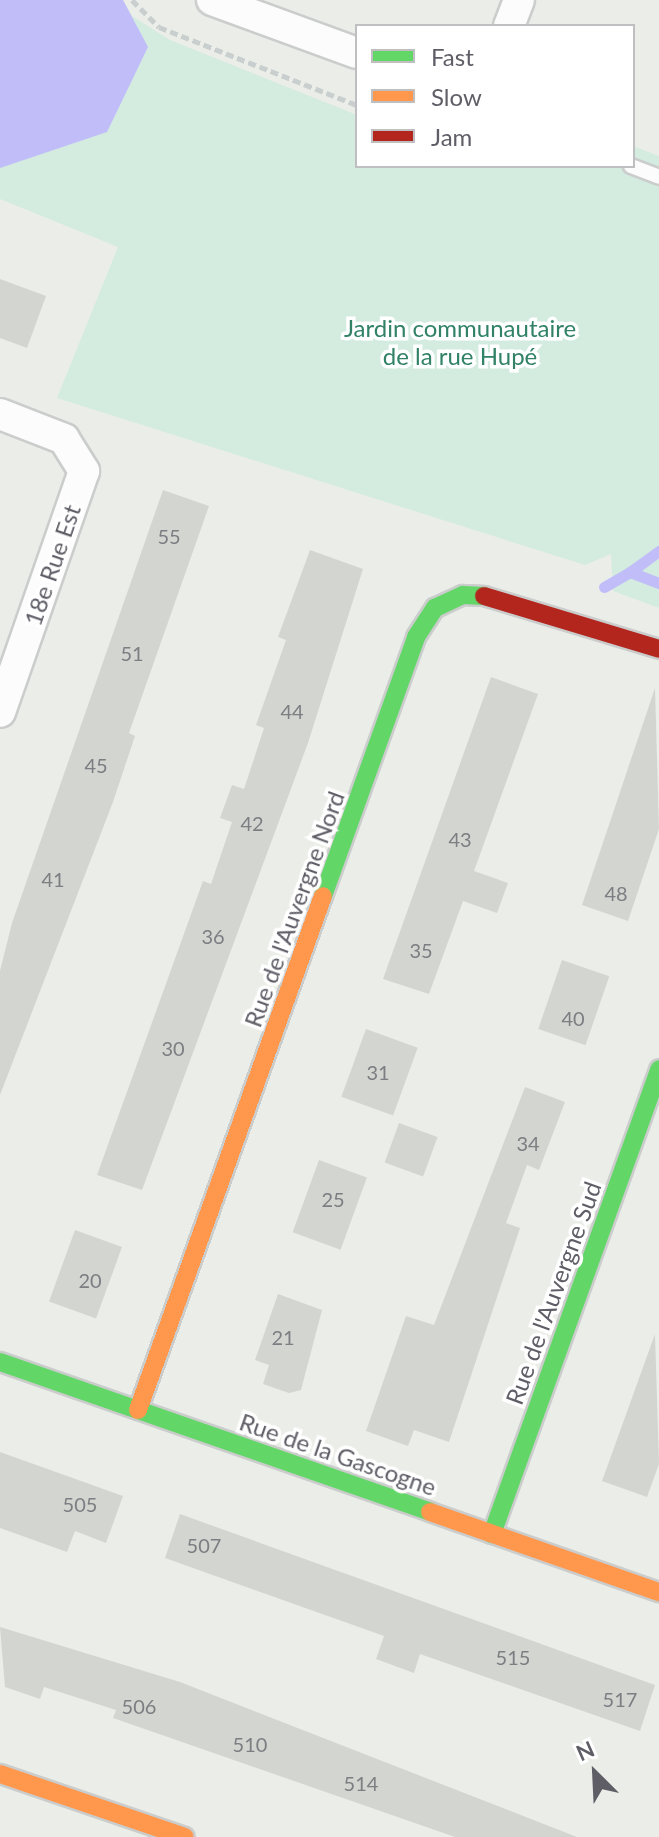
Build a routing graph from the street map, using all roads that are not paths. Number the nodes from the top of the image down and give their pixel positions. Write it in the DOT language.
graph roads {
  1 [pos="212,0"];
  2 [pos="519,0"];
  3 [pos="510,24"];
  4 [pos="355,52"];
  5 [pos="635,168"];
  6 [pos="659,177"];
  7 [pos="0,414"];
  8 [pos="659,649"];
  9 [pos="0,712"];
  10 [pos="659,1069"];
  11 [pos="0,1362"];
  12 [pos="138,1410"];
  13 [pos="492,1534"];
  14 [pos="659,1592"];
  15 [pos="0,1774"];
  16 [pos="185,1837"];
  1 -- 4 [label="street"];
  2 -- 3 [label="street"];
  5 -- 6 [label="lane"];
  7 -- 9 [label="street, 18e Rue Est"];
  8 -- 12 [label="street, Rue de l'Auvergne Nord"];
  10 -- 13 [label="street, Rue de l'Auvergne Sud"];
  11 -- 12 [label="street, Rue de la Gascogne"];
  12 -- 13 [label="street, Rue de la Gascogne"];
  13 -- 14 [label="street, Rue de la Gascogne"];
  15 -- 16 [label="street"];
}
